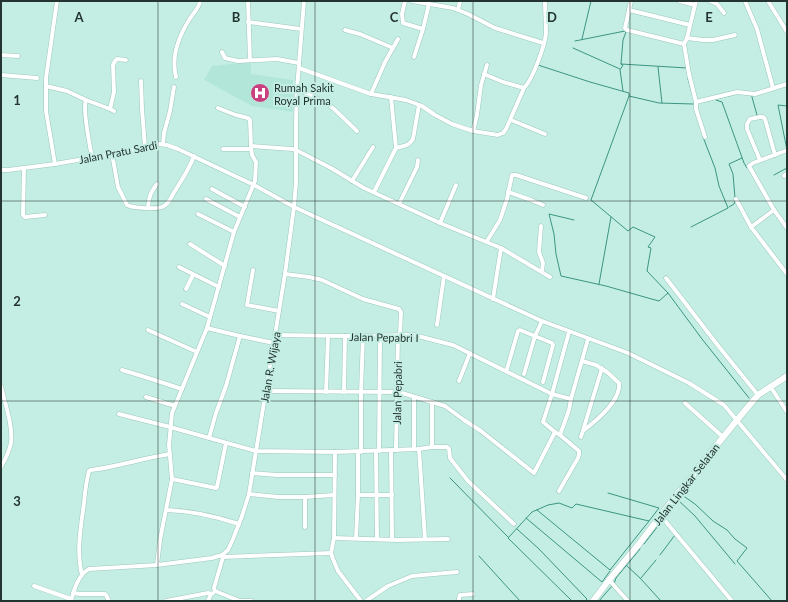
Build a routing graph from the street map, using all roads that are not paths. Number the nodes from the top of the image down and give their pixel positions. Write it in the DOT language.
graph roads {
  1 [pos="57,1"];
  2 [pos="200,1"];
  3 [pos="248,1"];
  4 [pos="304,1"];
  5 [pos="405,1"];
  6 [pos="415,1"];
  7 [pos="460,1"];
  8 [pos="544,1"];
  9 [pos="631,1"];
  10 [pos="679,1"];
  11 [pos="710,1"];
  12 [pos="746,1"];
  13 [pos="768,1"];
  14 [pos="695,3"];
  15 [pos="429,4"];
  16 [pos="458,10"];
  17 [pos="629,10"];
  18 [pos="724,13"];
  19 [pos="248,22"];
  20 [pos="690,25"];
  21 [pos="302,29"];
  22 [pos="424,29"];
  23 [pos="345,30"];
  24 [pos="787,32"];
  25 [pos="735,35"];
  26 [pos="687,38"];
  27 [pos="398,39"];
  28 [pos="543,43"];
  29 [pos="684,44"];
  30 [pos="392,48"];
  31 [pos="222,52"];
  32 [pos="1,55"];
  33 [pos="18,56"];
  34 [pos="414,57"];
  35 [pos="126,60"];
  36 [pos="250,60"];
  37 [pos="299,63"];
  38 [pos="487,65"];
  39 [pos="299,68"];
  40 [pos="484,74"];
  41 [pos="1,75"];
  42 [pos="176,77"];
  43 [pos="37,78"];
  44 [pos="141,81"];
  45 [pos="787,84"];
  46 [pos="46,86"];
  47 [pos="174,87"];
  48 [pos="524,88"];
  49 [pos="773,88"];
  50 [pos="297,89"];
  51 [pos="371,94"];
  52 [pos="391,97"];
  53 [pos="86,100"];
  54 [pos="696,102"];
  55 [pos="419,105"];
  56 [pos="218,108"];
  57 [pos="511,120"];
  58 [pos="357,131"];
  59 [pos="473,131"];
  60 [pos="545,134"];
  61 [pos="705,137"];
  62 [pos="163,144"];
  63 [pos="145,147"];
  64 [pos="373,147"];
  65 [pos="251,148"];
  66 [pos="396,148"];
  67 [pos="223,149"];
  68 [pos="296,150"];
  69 [pos="785,151"];
  70 [pos="112,154"];
  71 [pos="775,155"];
  72 [pos="194,156"];
  73 [pos="92,158"];
  74 [pos="418,160"];
  75 [pos="760,160"];
  76 [pos="55,164"];
  77 [pos="24,168"];
  78 [pos="1,170"];
  79 [pos="352,181"];
  80 [pos="157,184"];
  81 [pos="254,185"];
  82 [pos="456,185"];
  83 [pos="212,189"];
  84 [pos="374,192"];
  85 [pos="508,192"];
  86 [pos="586,198"];
  87 [pos="206,199"];
  88 [pos="736,199"];
  89 [pos="399,204"];
  90 [pos="543,205"];
  91 [pos="245,207"];
  92 [pos="294,207"];
  93 [pos="148,208"];
  94 [pos="774,210"];
  95 [pos="198,214"];
  96 [pos="45,215"];
  97 [pos="240,217"];
  98 [pos="440,223"];
  99 [pos="541,226"];
  100 [pos="751,227"];
  101 [pos="787,228"];
  102 [pos="234,232"];
  103 [pos="487,241"];
  104 [pos="190,244"];
  105 [pos="501,248"];
  106 [pos="225,266"];
  107 [pos="179,267"];
  108 [pos="253,270"];
  109 [pos="542,271"];
  110 [pos="193,274"];
  111 [pos="285,274"];
  112 [pos="787,274"];
  113 [pos="444,276"];
  114 [pos="550,277"];
  115 [pos="666,278"];
  116 [pos="219,287"];
  117 [pos="186,289"];
  118 [pos="493,299"];
  119 [pos="182,304"];
  120 [pos="279,311"];
  121 [pos="210,317"];
  122 [pos="542,321"];
  123 [pos="437,325"];
  124 [pos="207,328"];
  125 [pos="148,330"];
  126 [pos="569,332"];
  127 [pos="276,335"];
  128 [pos="399,335"];
  129 [pos="240,336"];
  130 [pos="328,336"];
  131 [pos="345,336"];
  132 [pos="363,336"];
  133 [pos="380,336"];
  134 [pos="535,336"];
  135 [pos="588,339"];
  136 [pos="274,343"];
  137 [pos="197,352"];
  138 [pos="470,353"];
  139 [pos="582,361"];
  140 [pos="602,368"];
  141 [pos="507,369"];
  142 [pos="122,370"];
  143 [pos="524,374"];
  144 [pos="787,376"];
  145 [pos="459,381"];
  146 [pos="543,382"];
  147 [pos="1,386"];
  148 [pos="770,386"];
  149 [pos="182,389"];
  150 [pos="266,391"];
  151 [pos="326,392"];
  152 [pos="344,392"];
  153 [pos="361,392"];
  154 [pos="380,392"];
  155 [pos="397,392"];
  156 [pos="552,394"];
  157 [pos="758,395"];
  158 [pos="414,397"];
  159 [pos="146,398"];
  160 [pos="571,399"];
  161 [pos="432,402"];
  162 [pos="685,403"];
  163 [pos="175,406"];
  164 [pos="787,412"];
  165 [pos="119,414"];
  166 [pos="737,420"];
  167 [pos="170,427"];
  168 [pos="583,431"];
  169 [pos="555,432"];
  170 [pos="560,435"];
  171 [pos="581,437"];
  172 [pos="723,437"];
  173 [pos="209,438"];
  174 [pos="226,443"];
  175 [pos="432,447"];
  176 [pos="416,449"];
  177 [pos="391,450"];
  178 [pos="396,450"];
  179 [pos="256,451"];
  180 [pos="377,451"];
  181 [pos="335,452"];
  182 [pos="360,452"];
  183 [pos="170,454"];
  184 [pos="1,467"];
  185 [pos="252,473"];
  186 [pos="335,475"];
  187 [pos="172,479"];
  188 [pos="787,480"];
  189 [pos="559,491"];
  190 [pos="249,494"];
  191 [pos="334,495"];
  192 [pos="358,495"];
  193 [pos="377,495"];
  194 [pos="392,495"];
  195 [pos="305,497"];
  196 [pos="166,510"];
  197 [pos="661,516"];
  198 [pos="239,524"];
  199 [pos="514,524"];
  200 [pos="305,527"];
  201 [pos="334,538"];
  202 [pos="356,538"];
  203 [pos="377,539"];
  204 [pos="392,539"];
  205 [pos="424,539"];
  206 [pos="448,539"];
  207 [pos="331,553"];
  208 [pos="222,556"];
  209 [pos="157,564"];
  210 [pos="457,572"];
  211 [pos="82,575"];
  212 [pos="609,580"];
  213 [pos="34,586"];
  214 [pos="215,591"];
  215 [pos="73,593"];
  216 [pos="211,594"];
  217 [pos="473,594"];
  218 [pos="71,600"];
  219 [pos="109,601"];
  220 [pos="166,601"];
  221 [pos="208,601"];
  222 [pos="240,601"];
  223 [pos="252,601"];
  224 [pos="361,601"];
  225 [pos="366,601"];
  226 [pos="459,601"];
  227 [pos="594,601"];
  228 [pos="628,601"];
  229 [pos="732,601"];
  1 -- 46 [label="street"];
  2 -- 42 [label="street"];
  3 -- 19 [label="street"];
  4 -- 21 [label="street, Jalan R. Wijaya"];
  5 -- 22 [label="street"];
  6 -- 15 [label="street"];
  7 -- 16 [label="street"];
  8 -- 28 [label="street"];
  9 -- 17 [label="street"];
  10 -- 14 [label="street"];
  11 -- 18 [label="street"];
  12 -- 49 [label="street"];
  13 -- 24 [label="street"];
  14 -- 20 [label="street"];
  15 -- 16 [label="street"];
  15 -- 22 [label="street"];
  16 -- 28 [label="street"];
  17 -- 20 [label="street"];
  17 -- 29 [label="street"];
  19 -- 21 [label="street"];
  19 -- 36 [label="street"];
  20 -- 26 [label="street"];
  21 -- 37 [label="street, Jalan R. Wijaya"];
  22 -- 34 [label="street"];
  23 -- 30 [label="street"];
  25 -- 26 [label="street"];
  26 -- 29 [label="street"];
  27 -- 30 [label="street"];
  28 -- 48 [label="street"];
  29 -- 54 [label="street"];
  30 -- 51 [label="street"];
  31 -- 36 [label="street"];
  32 -- 33 [label="street"];
  35 -- 53 [label="street"];
  36 -- 37 [label="street"];
  37 -- 39 [label="street, Jalan R. Wijaya"];
  38 -- 40 [label="street"];
  39 -- 50 [label="street, Jalan R. Wijaya"];
  39 -- 51 [label="street"];
  40 -- 48 [label="street"];
  40 -- 59 [label="street"];
  41 -- 43 [label="street"];
  44 -- 63 [label="street"];
  45 -- 49 [label="street"];
  46 -- 53 [label="street"];
  46 -- 76 [label="street"];
  47 -- 62 [label="street"];
  48 -- 57 [label="street"];
  49 -- 54 [label="street"];
  50 -- 58 [label="street"];
  50 -- 68 [label="street, Jalan R. Wijaya"];
  51 -- 52 [label="street"];
  52 -- 55 [label="street"];
  52 -- 66 [label="street"];
  53 -- 73 [label="street"];
  54 -- 61 [label="street"];
  55 -- 59 [label="street"];
  55 -- 66 [label="street"];
  56 -- 65 [label="street"];
  57 -- 59 [label="street"];
  57 -- 60 [label="street"];
  62 -- 63 [label="street, Jalan Pratu Sardi"];
  62 -- 72 [label="street, Jalan Pratu Sardi"];
  63 -- 70 [label="street, Jalan Pratu Sardi"];
  64 -- 79 [label="street"];
  65 -- 67 [label="street"];
  65 -- 68 [label="street"];
  65 -- 81 [label="street"];
  66 -- 84 [label="street"];
  68 -- 79 [label="street"];
  68 -- 92 [label="street, Jalan R. Wijaya"];
  69 -- 71 [label="street"];
  70 -- 73 [label="street, Jalan Pratu Sardi"];
  70 -- 93 [label="street"];
  71 -- 75 [label="street"];
  71 -- 75 [label="street"];
  72 -- 81 [label="street, Jalan Pratu Sardi"];
  72 -- 93 [label="street"];
  73 -- 76 [label="street, Jalan Pratu Sardi"];
  74 -- 89 [label="street"];
  75 -- 94 [label="street"];
  76 -- 77 [label="street, Jalan Pratu Sardi"];
  77 -- 78 [label="street, Jalan Pratu Sardi"];
  77 -- 96 [label="street"];
  79 -- 84 [label="street"];
  80 -- 93 [label="street"];
  81 -- 91 [label="street"];
  81 -- 92 [label="street, Jalan Pratu Sardi"];
  82 -- 98 [label="street"];
  83 -- 91 [label="street"];
  84 -- 89 [label="street"];
  85 -- 86 [label="street"];
  85 -- 90 [label="street"];
  85 -- 103 [label="street"];
  87 -- 97 [label="street"];
  88 -- 100 [label="street"];
  89 -- 98 [label="street"];
  91 -- 97 [label="street"];
  92 -- 111 [label="street, Jalan R. Wijaya"];
  92 -- 113 [label="street, Jalan Pratu Sardi"];
  94 -- 100 [label="street"];
  94 -- 101 [label="street"];
  95 -- 102 [label="street"];
  97 -- 102 [label="street"];
  98 -- 103 [label="street"];
  99 -- 109 [label="street"];
  100 -- 112 [label="street"];
  102 -- 106 [label="street"];
  103 -- 105 [label="street"];
  104 -- 106 [label="street"];
  105 -- 109 [label="street"];
  105 -- 118 [label="street"];
  106 -- 116 [label="street"];
  107 -- 110 [label="street"];
  108 -- 120 [label="street"];
  109 -- 114 [label="street"];
  110 -- 116 [label="street"];
  110 -- 117 [label="street"];
  111 -- 120 [label="street, Jalan R. Wijaya"];
  111 -- 128 [label="street, Jalan Pepabri"];
  113 -- 118 [label="street, Jalan Pratu Sardi"];
  113 -- 123 [label="street"];
  115 -- 157 [label="street"];
  116 -- 121 [label="street"];
  118 -- 122 [label="street, Jalan Pratu Sardi"];
  119 -- 121 [label="street"];
  120 -- 127 [label="street, Jalan R. Wijaya"];
  121 -- 124 [label="street"];
  122 -- 126 [label="street, Jalan Pratu Sardi"];
  122 -- 134 [label="street"];
  124 -- 129 [label="street"];
  124 -- 137 [label="street"];
  125 -- 137 [label="street"];
  126 -- 135 [label="street, Jalan Pratu Sardi"];
  126 -- 156 [label="street"];
  127 -- 130 [label="street, Jalan Pepabri I"];
  127 -- 136 [label="street, Jalan R. Wijaya"];
  128 -- 133 [label="street, Jalan Pepabri I"];
  128 -- 138 [label="street, Jalan Pepabri I"];
  128 -- 155 [label="street, Jalan Pepabri"];
  129 -- 136 [label="street"];
  129 -- 173 [label="street"];
  130 -- 131 [label="street, Jalan Pepabri I"];
  130 -- 151 [label="street"];
  131 -- 132 [label="street, Jalan Pepabri I"];
  131 -- 152 [label="street"];
  132 -- 133 [label="street, Jalan Pepabri I"];
  132 -- 153 [label="street"];
  133 -- 154 [label="street"];
  134 -- 141 [label="street"];
  134 -- 143 [label="street"];
  134 -- 146 [label="street"];
  135 -- 139 [label="street"];
  135 -- 166 [label="street, Jalan Pratu Sardi"];
  136 -- 150 [label="street, Jalan R. Wijaya"];
  137 -- 149 [label="street"];
  138 -- 145 [label="street"];
  138 -- 156 [label="street, Jalan Pepabri I"];
  139 -- 140 [label="street"];
  139 -- 160 [label="street"];
  140 -- 168 [label="street"];
  140 -- 168 [label="street"];
  142 -- 149 [label="street"];
  144 -- 148 [label="highway, Jalan Lingkar Selatan"];
  147 -- 184 [label="street"];
  148 -- 157 [label="highway, Jalan Lingkar Selatan"];
  148 -- 164 [label="street"];
  149 -- 163 [label="street"];
  150 -- 151 [label="street"];
  150 -- 179 [label="street, Jalan R. Wijaya"];
  151 -- 152 [label="street"];
  152 -- 153 [label="street"];
  153 -- 154 [label="street"];
  153 -- 182 [label="street"];
  154 -- 155 [label="street"];
  154 -- 180 [label="street"];
  155 -- 158 [label="street"];
  155 -- 178 [label="street, Jalan Pepabri"];
  156 -- 160 [label="street, Jalan Pepabri I"];
  156 -- 169 [label="street"];
  157 -- 166 [label="highway, Jalan Lingkar Selatan"];
  158 -- 161 [label="street"];
  158 -- 176 [label="street"];
  159 -- 163 [label="street"];
  160 -- 170 [label="street"];
  161 -- 169 [label="street"];
  161 -- 175 [label="street"];
  162 -- 172 [label="street"];
  163 -- 167 [label="street"];
  165 -- 167 [label="street"];
  166 -- 172 [label="highway, Jalan Lingkar Selatan"];
  166 -- 188 [label="street, Jalan Pratu Sardi"];
  167 -- 173 [label="street"];
  167 -- 183 [label="street"];
  168 -- 171 [label="street"];
  169 -- 170 [label="street"];
  170 -- 189 [label="street"];
  172 -- 197 [label="highway, Jalan Lingkar Selatan"];
  173 -- 174 [label="street"];
  174 -- 179 [label="street"];
  174 -- 187 [label="street"];
  175 -- 176 [label="street"];
  175 -- 199 [label="street"];
  176 -- 178 [label="street"];
  176 -- 205 [label="street"];
  177 -- 178 [label="street"];
  177 -- 180 [label="street"];
  177 -- 194 [label="street"];
  179 -- 181 [label="street"];
  179 -- 185 [label="street, Jalan R. Wijaya"];
  180 -- 182 [label="street"];
  180 -- 193 [label="street"];
  181 -- 182 [label="street"];
  181 -- 186 [label="street"];
  182 -- 192 [label="street"];
  183 -- 187 [label="street"];
  183 -- 211 [label="street"];
  185 -- 186 [label="street"];
  185 -- 190 [label="street, Jalan R. Wijaya"];
  186 -- 191 [label="street"];
  187 -- 196 [label="street"];
  190 -- 195 [label="street"];
  190 -- 198 [label="street, Jalan R. Wijaya"];
  191 -- 195 [label="street"];
  191 -- 201 [label="street"];
  192 -- 193 [label="street"];
  192 -- 202 [label="street"];
  193 -- 194 [label="street"];
  193 -- 203 [label="street"];
  194 -- 204 [label="street"];
  195 -- 200 [label="street"];
  196 -- 198 [label="street"];
  196 -- 209 [label="street"];
  197 -- 212 [label="highway, Jalan Lingkar Selatan"];
  197 -- 229 [label="street"];
  198 -- 208 [label="street, Jalan R. Wijaya"];
  201 -- 202 [label="street"];
  201 -- 207 [label="street"];
  202 -- 203 [label="street"];
  203 -- 204 [label="street"];
  204 -- 205 [label="street"];
  205 -- 206 [label="street"];
  207 -- 208 [label="street"];
  207 -- 224 [label="street"];
  208 -- 209 [label="street"];
  208 -- 214 [label="street, Jalan R. Wijaya"];
  209 -- 211 [label="street"];
  210 -- 225 [label="street"];
  211 -- 215 [label="street"];
  212 -- 227 [label="highway, Jalan Lingkar Selatan"];
  212 -- 228 [label="street"];
  213 -- 218 [label="street"];
  214 -- 216 [label="street"];
  214 -- 222 [label="street"];
  215 -- 218 [label="street"];
  215 -- 219 [label="street"];
  216 -- 220 [label="street"];
  216 -- 221 [label="street"];
  217 -- 226 [label="street"];
  222 -- 223 [label="street"];
}
